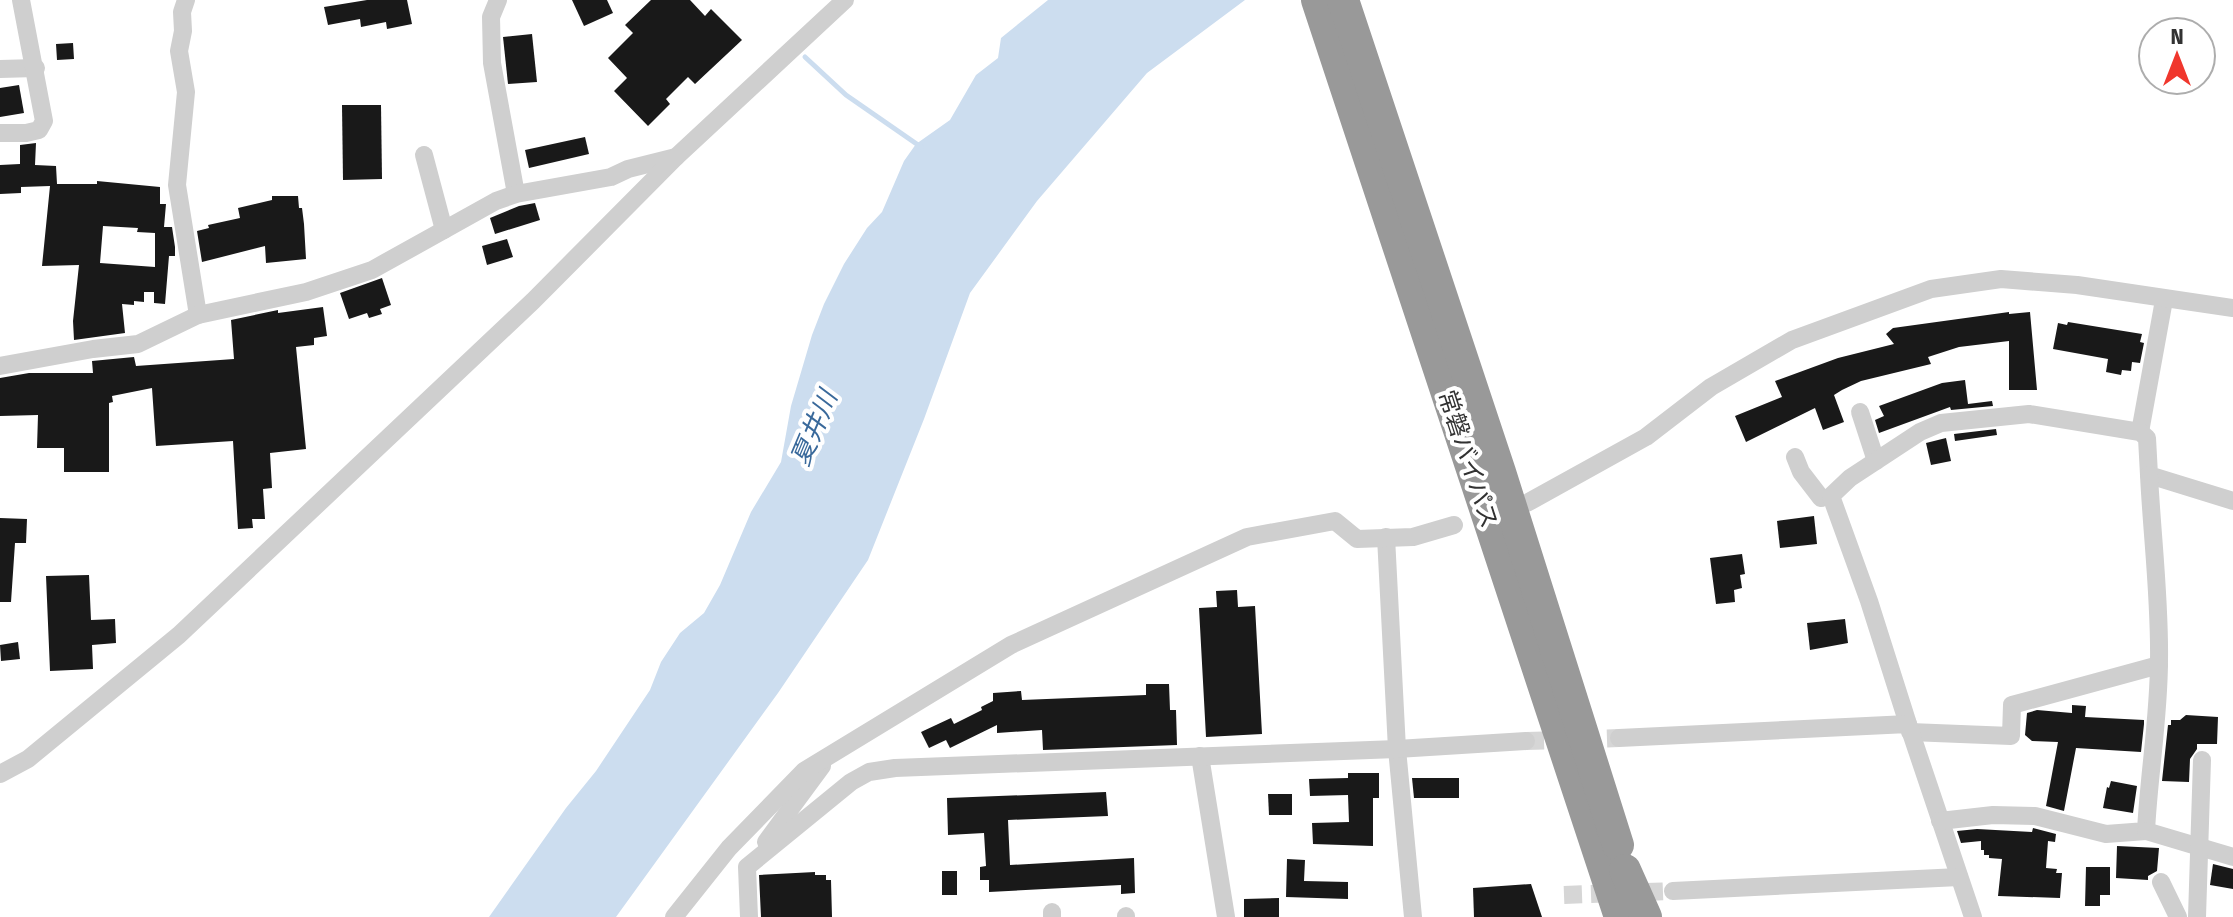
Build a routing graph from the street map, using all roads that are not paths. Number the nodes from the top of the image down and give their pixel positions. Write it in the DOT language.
graph roads {
  1 [pos="21,0"];
  2 [pos="186,0"];
  3 [pos="498,0"];
  4 [pos="845,0"];
  5 [pos="1317,0"];
  6 [pos="1343,0"];
  7 [pos="36,68"];
  8 [pos="0,69"];
  9 [pos="0,133"];
  10 [pos="424,155"];
  11 [pos="676,157"];
  12 [pos="516,194"];
  13 [pos="444,230"];
  14 [pos="2164,300"];
  15 [pos="2233,308"];
  16 [pos="198,315"];
  17 [pos="0,366"];
  18 [pos="1860,412"];
  19 [pos="2140,432"];
  20 [pos="1795,457"];
  21 [pos="1876,461"];
  22 [pos="2149,475"];
  23 [pos="1488,477"];
  24 [pos="1821,498"];
  25 [pos="2233,501"];
  26 [pos="1527,503"];
  27 [pos="1454,525"];
  28 [pos="1386,537"];
  29 [pos="2159,665"];
  30 [pos="1909,728"];
  31 [pos="1619,738"];
  32 [pos="1526,741"];
  33 [pos="1560,743"];
  34 [pos="1397,749"];
  35 [pos="830,755"];
  36 [pos="1200,756"];
  37 [pos="2202,760"];
  38 [pos="0,774"];
  39 [pos="1940,821"];
  40 [pos="2146,831"];
  41 [pos="2198,848"];
  42 [pos="2233,857"];
  43 [pos="752,863"];
  44 [pos="712,869"];
  45 [pos="1625,870"];
  46 [pos="1959,877"];
  47 [pos="2161,882"];
  48 [pos="1673,891"];
  49 [pos="674,917"];
  50 [pos="749,917"];
  51 [pos="1226,917"];
  52 [pos="1413,917"];
  53 [pos="1604,917"];
  54 [pos="1620,917"];
  55 [pos="1639,917"];
  56 [pos="1646,917"];
  57 [pos="1973,917"];
  58 [pos="2178,917"];
  59 [pos="2197,917"];
  1 -- 7 [label="street"];
  2 -- 16 [label="street"];
  3 -- 12 [label="street"];
  4 -- 11 [label="street"];
  5 -- 23 [label="highway, 常磐バイパス"];
  6 -- 23 [label="highway, 常磐バイパス"];
  7 -- 8 [label="street"];
  7 -- 9 [label="street"];
  10 -- 13 [label="street"];
  11 -- 12 [label="street"];
  11 -- 38 [label="street"];
  12 -- 13 [label="street"];
  13 -- 16 [label="street"];
  14 -- 15 [label="street"];
  14 -- 19 [label="street"];
  14 -- 26 [label="street"];
  16 -- 17 [label="street"];
  18 -- 21 [label="street"];
  19 -- 21 [label="street"];
  19 -- 22 [label="street"];
  20 -- 24 [label="street"];
  21 -- 30 [label="street"];
  22 -- 25 [label="street"];
  22 -- 29 [label="street"];
  23 -- 33 [label="highway, 常磐バイパス"];
  23 -- 45 [label="highway, 常磐バイパス"];
  27 -- 28 [label="street"];
  28 -- 34 [label="street"];
  28 -- 35 [label="street"];
  29 -- 30 [label="street"];
  29 -- 40 [label="street"];
  30 -- 31 [label="street"];
  30 -- 39 [label="street"];
  32 -- 34 [label="street"];
  33 -- 53 [label="highway"];
  33 -- 54 [label="highway, 常磐バイパス"];
  34 -- 36 [label="street"];
  34 -- 52 [label="street"];
  35 -- 43 [label="street"];
  35 -- 44 [label="street"];
  36 -- 43 [label="street"];
  36 -- 51 [label="street"];
  37 -- 41 [label="street"];
  39 -- 40 [label="street"];
  39 -- 46 [label="street"];
  40 -- 41 [label="street"];
  41 -- 42 [label="street"];
  41 -- 59 [label="street"];
  43 -- 44 [label="street"];
  43 -- 50 [label="street"];
  44 -- 49 [label="street"];
  45 -- 55 [label="highway, 常磐バイパス"];
  45 -- 56 [label="highway"];
  46 -- 48 [label="street"];
  46 -- 57 [label="street"];
  47 -- 58 [label="street"];
}
